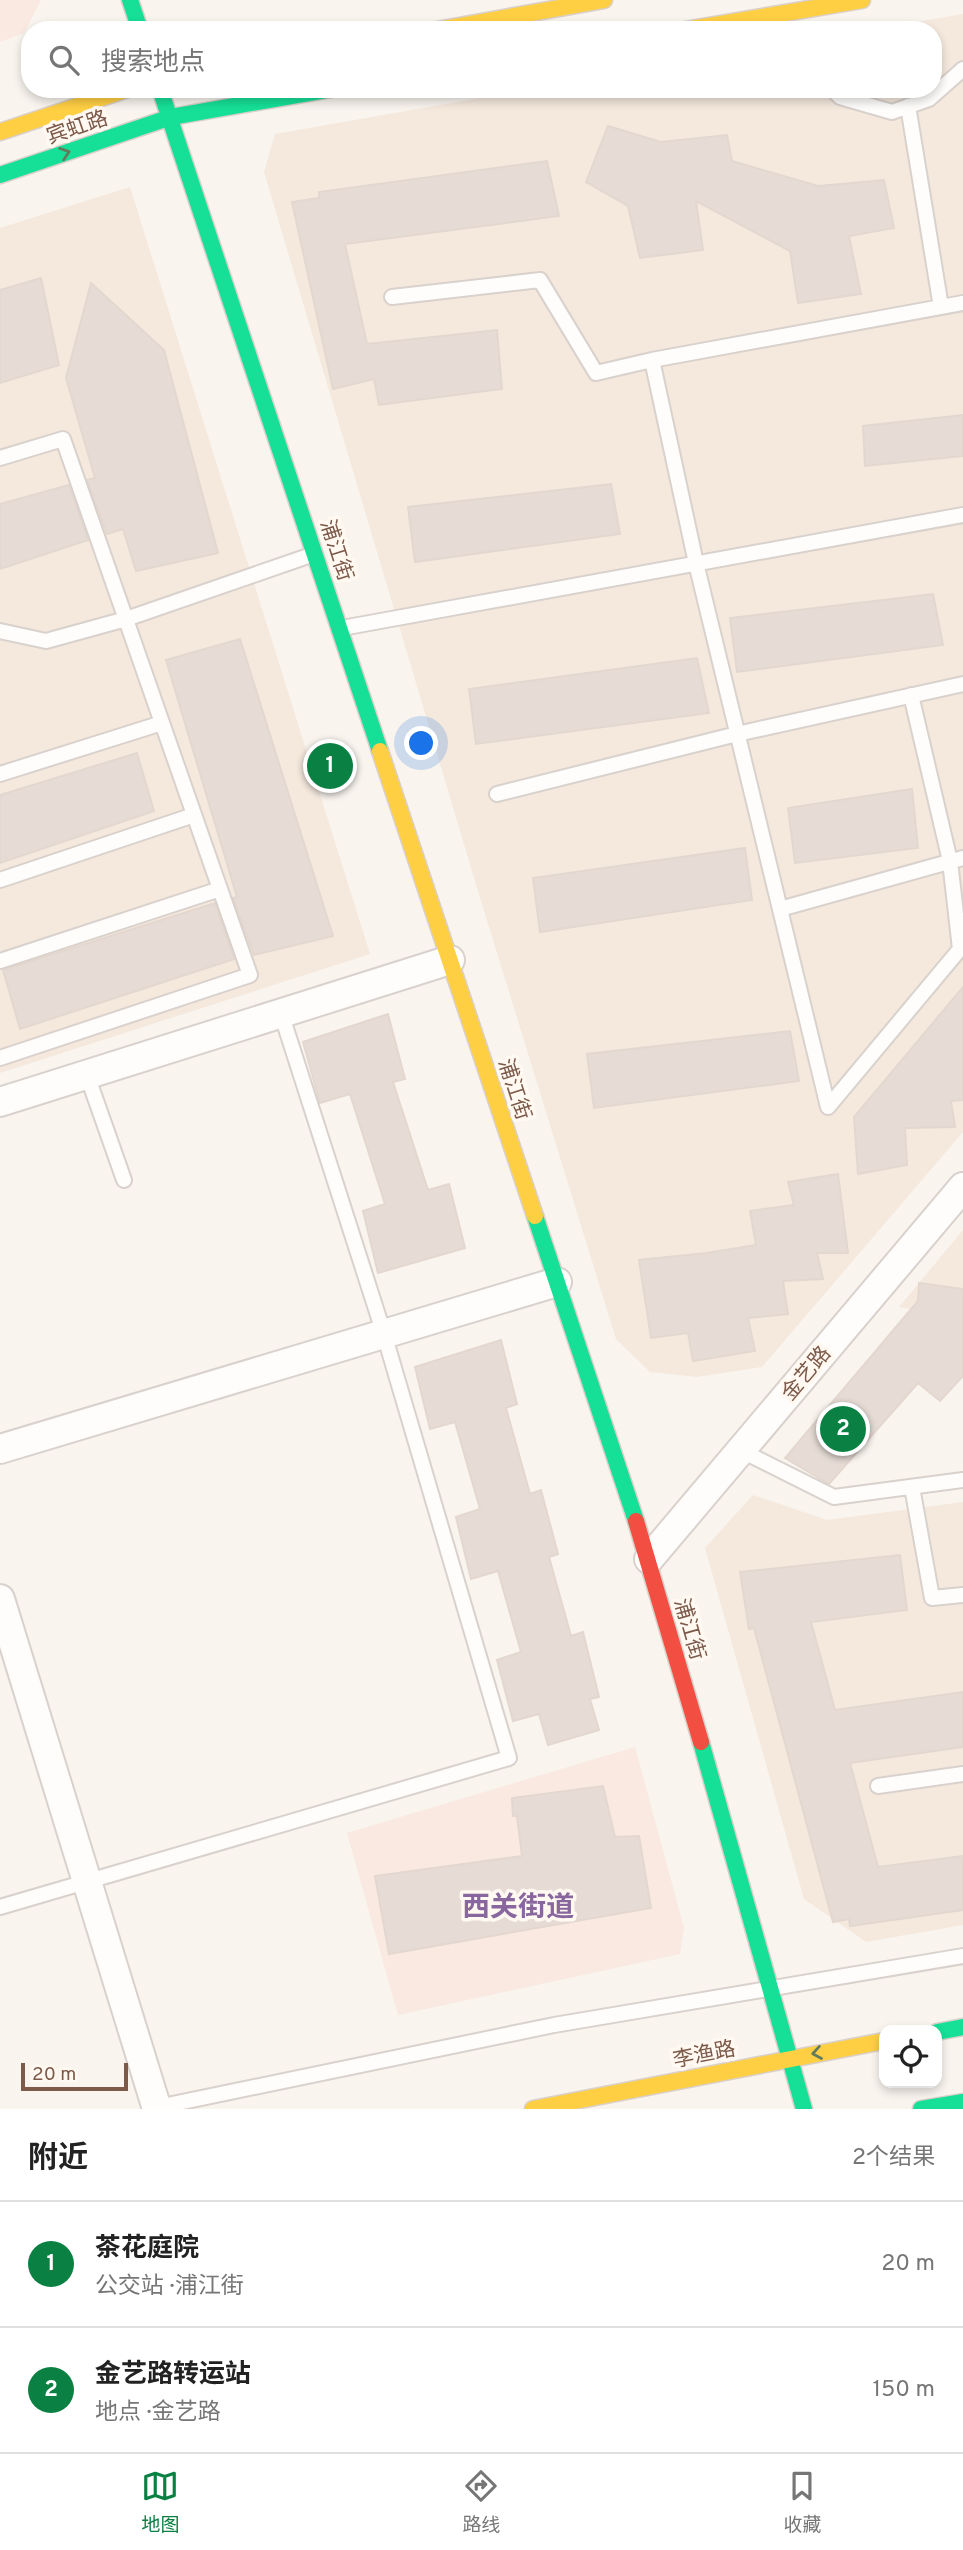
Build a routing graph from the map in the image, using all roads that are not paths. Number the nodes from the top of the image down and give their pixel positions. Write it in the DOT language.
graph roads {
  1 [pos="130,0"];
  2 [pos="604,0"];
  3 [pos="862,0"];
  4 [pos="776,14"];
  5 [pos="137,21"];
  6 [pos="487,21"];
  7 [pos="736,21"];
  8 [pos="780,21"];
  9 [pos="963,69"];
  10 [pos="942,88"];
  11 [pos="101,98"];
  12 [pos="164,98"];
  13 [pos="280,98"];
  14 [pos="843,98"];
  15 [pos="930,98"];
  16 [pos="908,106"];
  17 [pos="171,117"];
  18 [pos="0,132"];
  19 [pos="0,175"];
  20 [pos="392,297"];
  21 [pos="963,303"];
  22 [pos="941,307"];
  23 [pos="652,359"];
  24 [pos="0,458"];
  25 [pos="963,515"];
  26 [pos="316,553"];
  27 [pos="696,563"];
  28 [pos="126,619"];
  29 [pos="340,628"];
  30 [pos="0,631"];
  31 [pos="963,684"];
  32 [pos="911,695"];
  33 [pos="162,723"];
  34 [pos="737,734"];
  35 [pos="0,774"];
  36 [pos="497,794"];
  37 [pos="194,815"];
  38 [pos="956,860"];
  39 [pos="0,880"];
  40 [pos="220,889"];
  41 [pos="780,909"];
  42 [pos="450,960"];
  43 [pos="0,961"];
  44 [pos="281,1013"];
  45 [pos="0,1058"];
  46 [pos="87,1075"];
  47 [pos="0,1102"];
  48 [pos="124,1180"];
  49 [pos="963,1186"];
  50 [pos="557,1282"];
  51 [pos="384,1334"];
  52 [pos="0,1449"];
  53 [pos="740,1450"];
  54 [pos="963,1479"];
  55 [pos="912,1487"];
  56 [pos="649,1559"];
  57 [pos="963,1595"];
  58 [pos="0,1599"];
  59 [pos="963,1774"];
  60 [pos="878,1786"];
  61 [pos="87,1881"];
  62 [pos="0,1907"];
  63 [pos="963,1956"];
  64 [pos="769,1989"];
  65 [pos="963,2027"];
  66 [pos="942,2031"];
  67 [pos="879,2042"];
  68 [pos="788,2058"];
  69 [pos="963,2102"];
  70 [pos="154,2108"];
  71 [pos="533,2109"];
  72 [pos="804,2109"];
  73 [pos="920,2109"];
  1 -- 5 [label="street"];
  2 -- 6 [label="street"];
  3 -- 4 [label="street"];
  4 -- 7 [label="street"];
  4 -- 8 [label="lane"];
  9 -- 10 [label="lane"];
  11 -- 18 [label="street, 宾虹路"];
  12 -- 17 [label="street, 浦江街"];
  13 -- 17 [label="street, 宾虹路"];
  14 -- 16 [label="lane"];
  15 -- 16 [label="lane"];
  16 -- 22 [label="lane"];
  19 -- 17 [label="street, 宾虹路, one-way"];
  17 -- 26 [label="street, 浦江街"];
  20 -- 23 [label="lane"];
  21 -- 22 [label="lane"];
  22 -- 23 [label="lane"];
  23 -- 27 [label="lane"];
  24 -- 28 [label="lane"];
  25 -- 27 [label="lane"];
  26 -- 28 [label="lane"];
  26 -- 29 [label="street, 浦江街"];
  27 -- 29 [label="lane"];
  27 -- 34 [label="lane"];
  28 -- 30 [label="lane"];
  28 -- 33 [label="lane"];
  29 -- 42 [label="street, 浦江街"];
  31 -- 32 [label="lane"];
  32 -- 34 [label="lane"];
  32 -- 38 [label="lane"];
  33 -- 35 [label="lane"];
  33 -- 37 [label="lane"];
  34 -- 36 [label="lane"];
  34 -- 41 [label="lane"];
  37 -- 39 [label="lane"];
  37 -- 40 [label="lane"];
  38 -- 41 [label="lane"];
  38 -- 41 [label="lane"];
  40 -- 43 [label="lane"];
  40 -- 45 [label="lane"];
  42 -- 44 [label="street"];
  42 -- 50 [label="street, 浦江街"];
  44 -- 46 [label="street"];
  44 -- 51 [label="lane"];
  46 -- 47 [label="street"];
  46 -- 48 [label="lane"];
  49 -- 53 [label="street, 金艺路"];
  50 -- 51 [label="street"];
  50 -- 56 [label="street, 浦江街"];
  51 -- 52 [label="street"];
  51 -- 61 [label="lane"];
  53 -- 55 [label="lane"];
  53 -- 56 [label="street, 金艺路"];
  54 -- 55 [label="lane"];
  55 -- 57 [label="lane"];
  56 -- 64 [label="street, 浦江街"];
  58 -- 61 [label="street"];
  59 -- 60 [label="lane"];
  61 -- 62 [label="lane"];
  61 -- 70 [label="street"];
  63 -- 64 [label="lane"];
  64 -- 68 [label="street, 浦江街"];
  64 -- 70 [label="lane"];
  65 -- 66 [label="street"];
  67 -- 68 [label="street, 李渔路, one-way"];
  68 -- 71 [label="street, 李渔路"];
  68 -- 72 [label="street, 浦江街"];
  69 -- 73 [label="street"];
}
